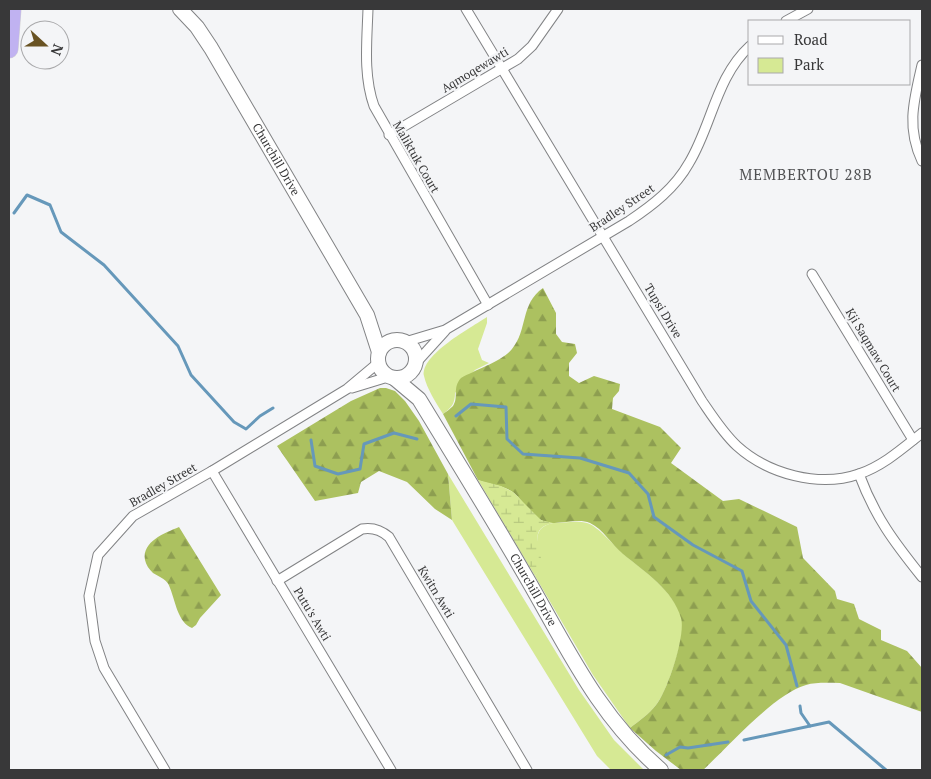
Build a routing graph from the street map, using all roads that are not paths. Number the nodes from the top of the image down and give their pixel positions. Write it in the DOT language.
graph roads {
  1 [pos="12,9"];
  2 [pos="180,9"];
  3 [pos="368,9"];
  4 [pos="466,9"];
  5 [pos="558,9"];
  6 [pos="808,9"];
  7 [pos="788,20"];
  8 [pos="748,48"];
  9 [pos="9,49"];
  10 [pos="922,65"];
  11 [pos="502,68"];
  12 [pos="390,135"];
  13 [pos="922,161"];
  14 [pos="603,236"];
  15 [pos="812,274"];
  16 [pos="488,305"];
  17 [pos="367,315"];
  18 [pos="445,330"];
  19 [pos="399,342"];
  20 [pos="379,357"];
  21 [pos="415,365"];
  22 [pos="392,378"];
  23 [pos="348,389"];
  24 [pos="419,400"];
  25 [pos="922,433"];
  26 [pos="913,440"];
  27 [pos="212,472"];
  28 [pos="859,474"];
  29 [pos="922,576"];
  30 [pos="278,581"];
  31 [pos="165,770"];
  32 [pos="391,770"];
  33 [pos="527,770"];
  34 [pos="661,770"];
  1 -- 9 [label="highway"];
  2 -- 17 [label="main road, Churchill Drive"];
  3 -- 12 [label="street, Maliktuk Court"];
  4 -- 11 [label="street, Tupsi Drive"];
  5 -- 11 [label="street, Aqmoqewawti"];
  6 -- 7 [label="street"];
  8 -- 14 [label="street, Bradley Street"];
  10 -- 13 [label="street"];
  11 -- 12 [label="street, Aqmoqewawti"];
  11 -- 14 [label="street, Tupsi Drive"];
  12 -- 16 [label="street, Maliktuk Court"];
  14 -- 16 [label="street, Bradley Street"];
  14 -- 28 [label="street, Tupsi Drive"];
  15 -- 26 [label="street, Kji Saqmaw Court"];
  16 -- 18 [label="street, Bradley Street"];
  17 -- 19 [label="main road, Churchill Drive"];
  17 -- 20 [label="main road, Churchill Drive"];
  18 -- 19 [label="street, Bradley Street"];
  18 -- 21 [label="street, Bradley Street"];
  19 -- 20 [label="main road"];
  19 -- 21 [label="main road"];
  20 -- 22 [label="main road"];
  20 -- 23 [label="street, Bradley Street"];
  21 -- 22 [label="main road"];
  21 -- 24 [label="main road, Churchill Drive"];
  22 -- 23 [label="street, Bradley Street"];
  22 -- 24 [label="main road, Churchill Drive"];
  23 -- 27 [label="street, Bradley Street"];
  24 -- 34 [label="main road, Churchill Drive"];
  25 -- 26 [label="street, Tupsi Drive"];
  26 -- 28 [label="street, Tupsi Drive"];
  27 -- 30 [label="street, Putu's Awti"];
  27 -- 31 [label="street, Bradley Street"];
  28 -- 29 [label="street"];
  30 -- 32 [label="street, Putu's Awti"];
  30 -- 33 [label="street, Kwitn Awti"];
}
